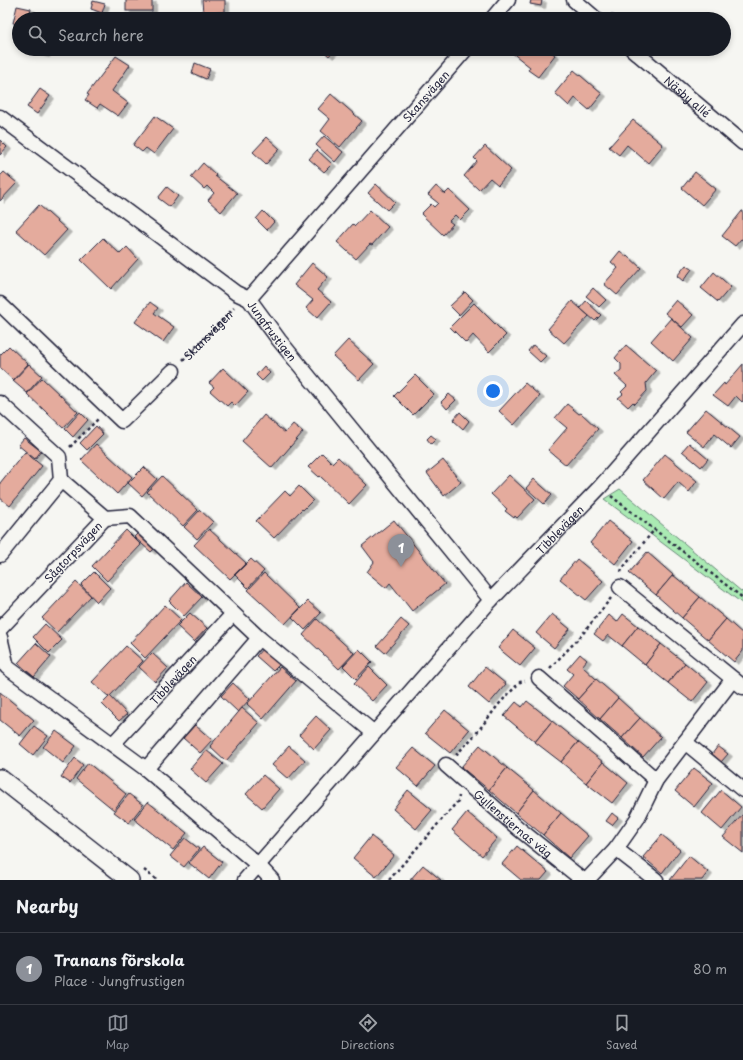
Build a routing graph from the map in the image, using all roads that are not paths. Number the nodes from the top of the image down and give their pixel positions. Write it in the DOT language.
graph roads {
  1 [pos="508,0"];
  2 [pos="574,0"];
  3 [pos="498,12"];
  4 [pos="588,12"];
  5 [pos="460,56"];
  6 [pos="640,56"];
  7 [pos="0,117"];
  8 [pos="743,143"];
  9 [pos="249,299"];
  10 [pos="0,304"];
  11 [pos="743,324"];
  12 [pos="173,370"];
  13 [pos="0,403"];
  14 [pos="60,480"];
  15 [pos="105,518"];
  16 [pos="0,555"];
  17 [pos="620,587"];
  18 [pos="491,600"];
  19 [pos="233,614"];
  20 [pos="0,629"];
  21 [pos="0,637"];
  22 [pos="259,638"];
  23 [pos="539,678"];
  24 [pos="738,683"];
  25 [pos="374,733"];
  26 [pos="685,742"];
  27 [pos="113,744"];
  28 [pos="446,765"];
  29 [pos="146,769"];
  30 [pos="0,778"];
  31 [pos="656,780"];
  32 [pos="743,790"];
  33 [pos="616,849"];
  34 [pos="258,865"];
  35 [pos="130,880"];
  36 [pos="245,880"];
  37 [pos="272,880"];
  38 [pos="583,880"];
  39 [pos="587,880"];
  40 [pos="656,880"];
  1 -- 3 [label="street"];
  2 -- 4 [label="street"];
  5 -- 9 [label="street, Skansvägen"];
  6 -- 8 [label="street, Näsby allé"];
  7 -- 9 [label="street, Jungfrustigen"];
  9 -- 18 [label="street, Jungfrustigen"];
  10 -- 12 [label="street"];
  11 -- 18 [label="street, Tibblevägen"];
  13 -- 14 [label="street"];
  14 -- 15 [label="street, Sågtorpsvägen"];
  14 -- 16 [label="street"];
  15 -- 19 [label="street"];
  15 -- 20 [label="street, Sågtorpsvägen"];
  17 -- 24 [label="street"];
  18 -- 25 [label="street, Tibblevägen"];
  19 -- 22 [label="street"];
  19 -- 27 [label="street, Tibblevägen"];
  21 -- 27 [label="street"];
  22 -- 25 [label="street"];
  22 -- 29 [label="street"];
  23 -- 31 [label="street"];
  24 -- 26 [label="street"];
  25 -- 34 [label="street, Tibblevägen"];
  26 -- 31 [label="street"];
  26 -- 32 [label="street"];
  27 -- 29 [label="street"];
  28 -- 38 [label="street, Gyllenstiernas väg"];
  29 -- 34 [label="street"];
  30 -- 35 [label="street"];
  31 -- 33 [label="street"];
  33 -- 39 [label="street"];
  33 -- 40 [label="street"];
  34 -- 36 [label="street, Tibblevägen"];
  34 -- 37 [label="street"];
}
